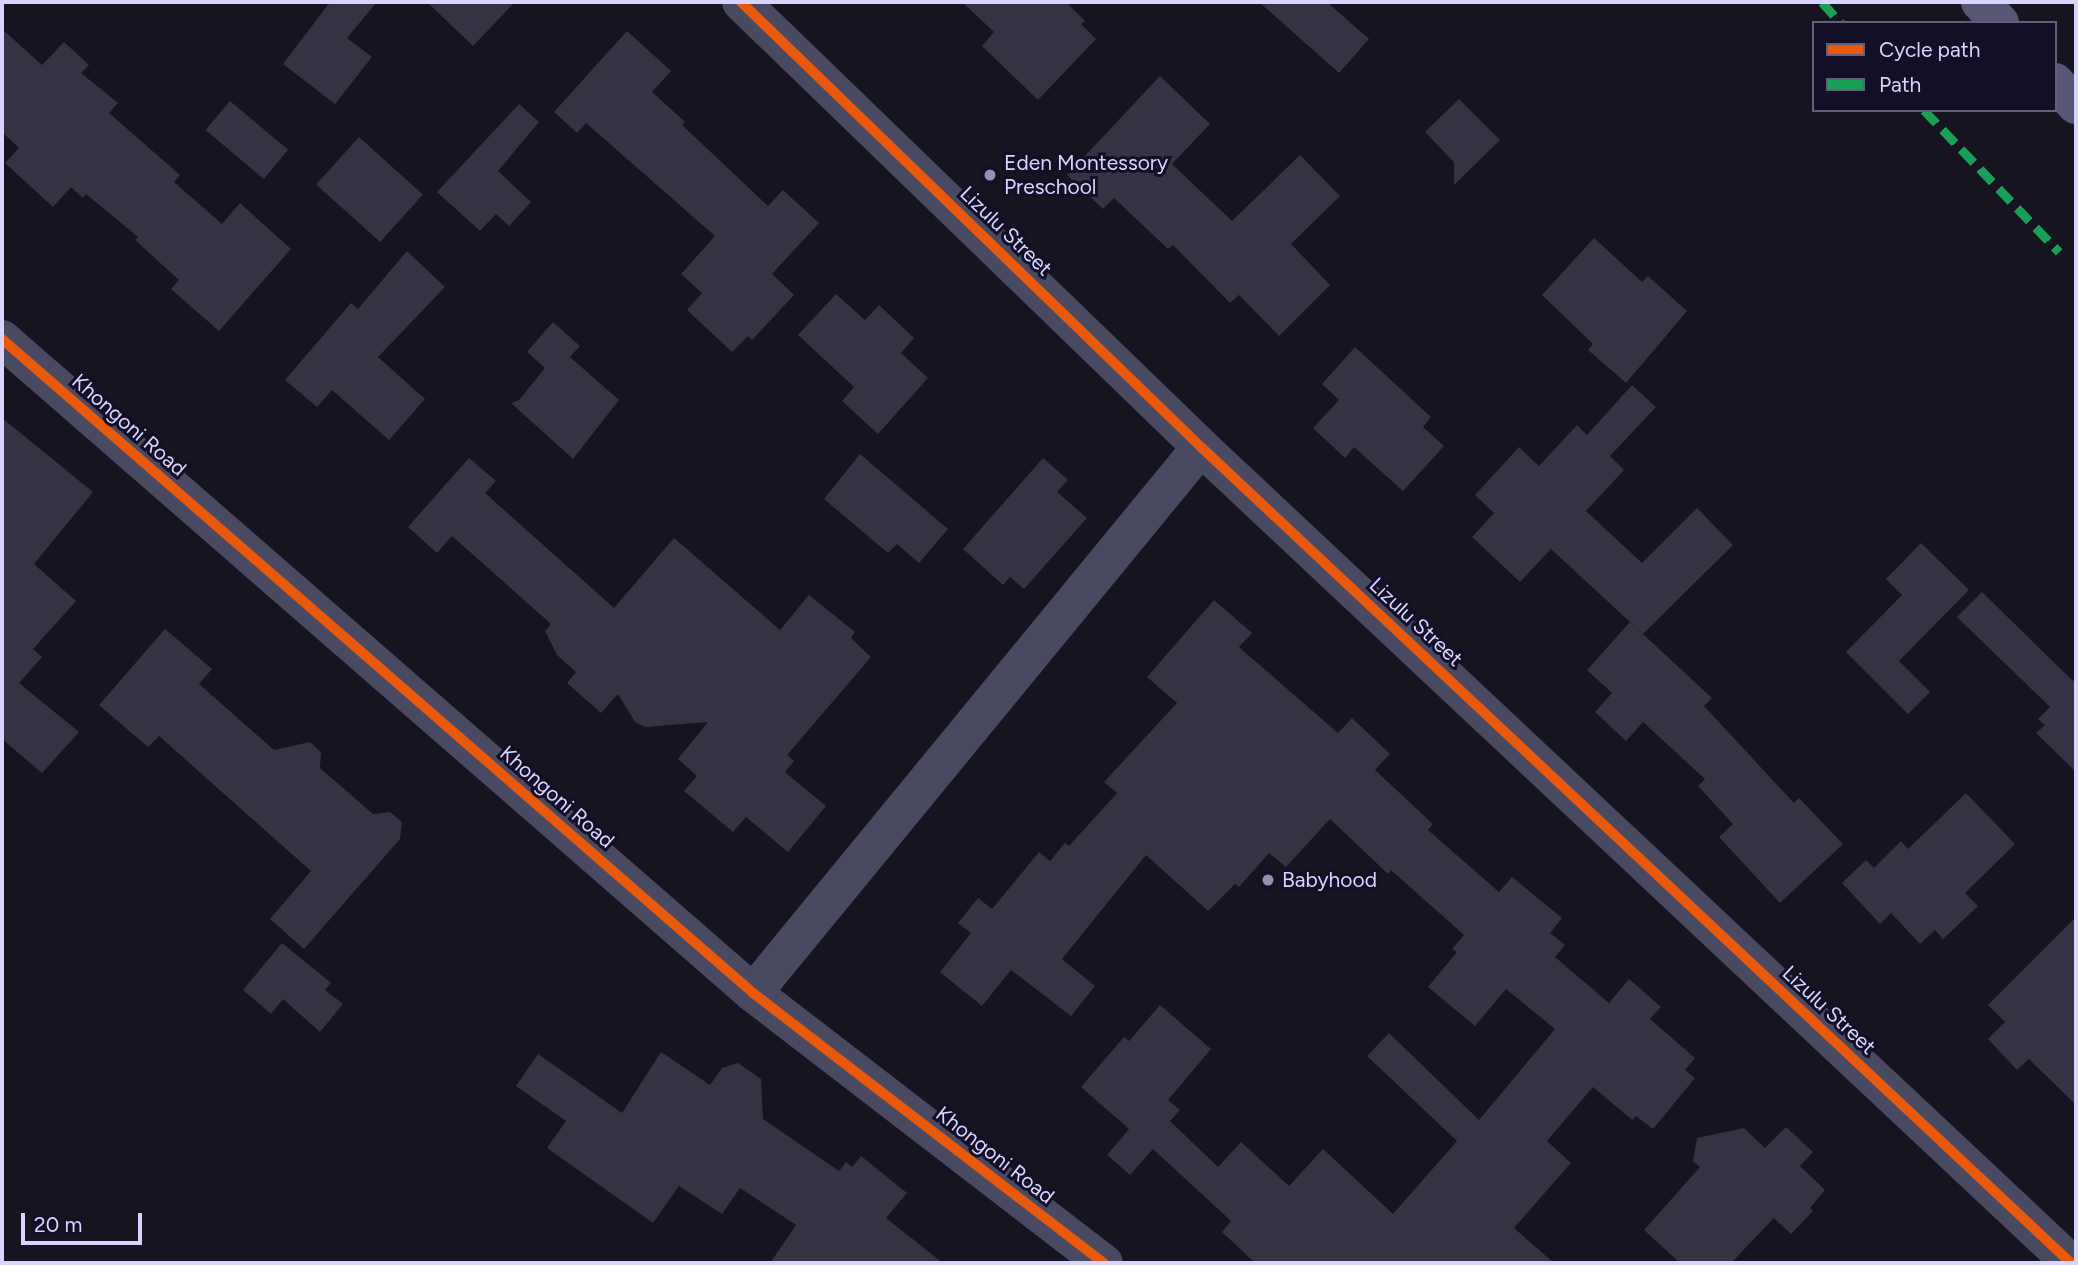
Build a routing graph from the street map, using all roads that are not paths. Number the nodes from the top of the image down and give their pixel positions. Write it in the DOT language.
graph roads {
  1 [pos="741,2"];
  2 [pos="1980,2"];
  3 [pos="1998,21"];
  4 [pos="2057,84"];
  5 [pos="2076,105"];
  6 [pos="2,339"];
  7 [pos="1201,447"];
  8 [pos="753,993"];
  9 [pos="1104,1263"];
  10 [pos="2071,1263"];
  1 -- 7 [label="street, Lizulu Street"];
  2 -- 3 [label="main road"];
  4 -- 5 [label="main road"];
  6 -- 8 [label="street, Khongoni Road"];
  7 -- 8 [label="street"];
  7 -- 10 [label="street, Lizulu Street"];
  8 -- 9 [label="street, Khongoni Road"];
}
